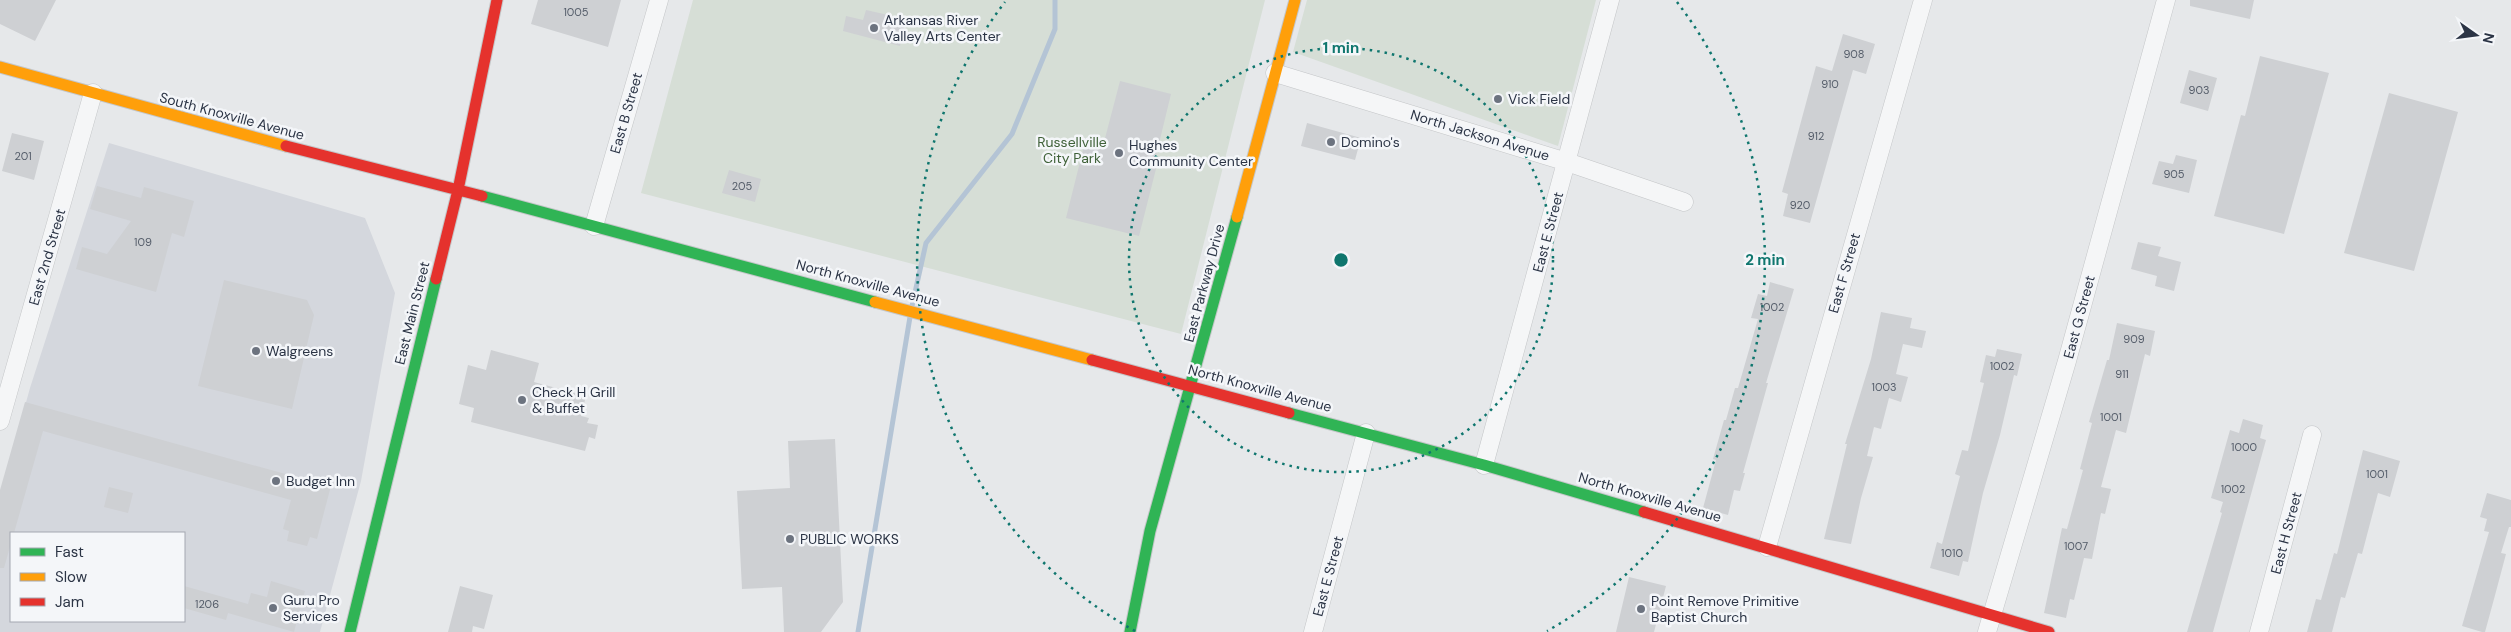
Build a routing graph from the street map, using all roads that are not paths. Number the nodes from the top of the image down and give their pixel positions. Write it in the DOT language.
graph roads {
  1 [pos="497,0"];
  2 [pos="659,0"];
  3 [pos="1295,0"];
  4 [pos="1610,0"];
  5 [pos="1923,0"];
  6 [pos="2166,0"];
  7 [pos="0,67"];
  8 [pos="1275,73"];
  9 [pos="93,93"];
  10 [pos="1567,162"];
  11 [pos="458,190"];
  12 [pos="1684,202"];
  13 [pos="594,226"];
  14 [pos="1192,385"];
  15 [pos="0,421"];
  16 [pos="1366,433"];
  17 [pos="2312,435"];
  18 [pos="1484,464"];
  19 [pos="1767,547"];
  20 [pos="1990,624"];
  21 [pos="350,632"];
  22 [pos="1130,632"];
  23 [pos="1313,632"];
  24 [pos="2049,632"];
  25 [pos="2259,632"];
  1 -- 11 [label="main road, East Main Street"];
  2 -- 13 [label="street, East B Street"];
  3 -- 8 [label="main road, East Parkway Drive"];
  4 -- 10 [label="street, East E Street"];
  5 -- 19 [label="street, East F Street"];
  6 -- 20 [label="street, East G Street"];
  7 -- 9 [label="main road, South Knoxville Avenue"];
  8 -- 10 [label="street, North Jackson Avenue"];
  8 -- 14 [label="main road, East Parkway Drive"];
  9 -- 11 [label="main road, South Knoxville Avenue"];
  9 -- 15 [label="street, East 2nd Street"];
  10 -- 12 [label="street, North Jackson Avenue"];
  10 -- 18 [label="street, East E Street"];
  11 -- 13 [label="main road, North Knoxville Avenue"];
  11 -- 21 [label="main road, East Main Street"];
  13 -- 14 [label="main road, North Knoxville Avenue"];
  14 -- 16 [label="main road, North Knoxville Avenue"];
  14 -- 22 [label="main road, East Parkway Drive"];
  16 -- 18 [label="main road, North Knoxville Avenue"];
  16 -- 23 [label="street, East E Street"];
  17 -- 25 [label="street, East H Street"];
  18 -- 19 [label="main road, North Knoxville Avenue"];
  19 -- 20 [label="main road, North Knoxville Avenue"];
  20 -- 24 [label="main road, North Knoxville Avenue"];
}
